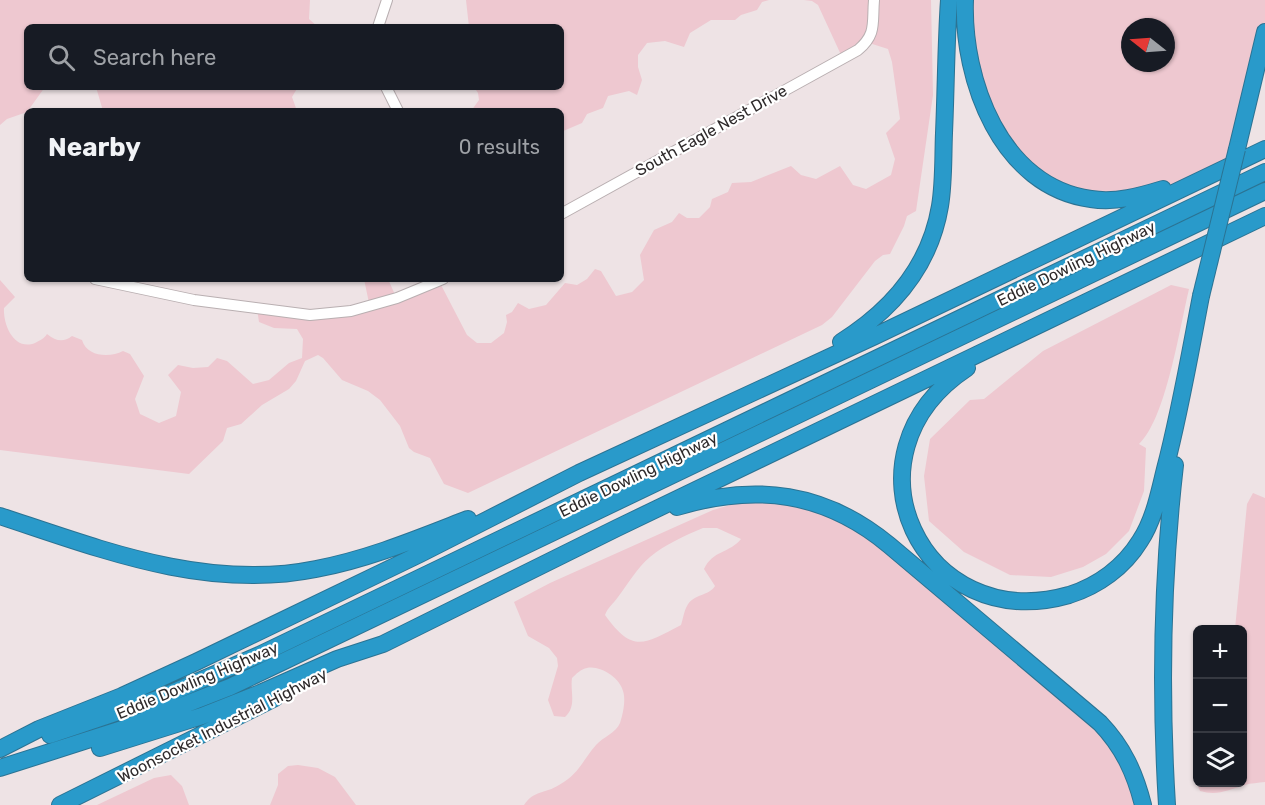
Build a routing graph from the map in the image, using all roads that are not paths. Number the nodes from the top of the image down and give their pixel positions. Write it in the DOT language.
graph roads {
  1 [pos="387,0"];
  2 [pos="874,0"];
  3 [pos="949,0"];
  4 [pos="965,0"];
  5 [pos="379,24"];
  6 [pos="1265,32"];
  7 [pos="1265,62"];
  8 [pos="388,90"];
  9 [pos="396,108"];
  10 [pos="1238,144"];
  11 [pos="1265,149"];
  12 [pos="1218,171"];
  13 [pos="1265,172"];
  14 [pos="1265,191"];
  15 [pos="564,212"];
  16 [pos="1265,216"];
  17 [pos="109,282"];
  18 [pos="436,282"];
  19 [pos="1201,296"];
  20 [pos="1040,324"];
  21 [pos="739,399"];
  22 [pos="579,473"];
  23 [pos="0,516"];
  24 [pos="617,528"];
  25 [pos="383,645"];
  26 [pos="0,750"];
  27 [pos="0,770"];
  28 [pos="60,805"];
  29 [pos="1143,805"];
  30 [pos="1167,805"];
  1 -- 5 [label="street"];
  2 -- 15 [label="street, South Eagle Nest Drive"];
  3 -- 21 [label="highway"];
  4 -- 12 [label="highway"];
  6 -- 10 [label="highway"];
  7 -- 10 [label="highway"];
  8 -- 9 [label="street"];
  10 -- 19 [label="highway, bridge"];
  11 -- 12 [label="highway"];
  12 -- 21 [label="highway"];
  13 -- 26 [label="highway, Eddie Dowling Highway"];
  14 -- 27 [label="highway, Eddie Dowling Highway"];
  16 -- 20 [label="highway"];
  17 -- 18 [label="street"];
  19 -- 20 [label="highway"];
  19 -- 30 [label="highway"];
  20 -- 24 [label="highway"];
  21 -- 22 [label="highway"];
  22 -- 23 [label="highway"];
  22 -- 26 [label="highway"];
  24 -- 25 [label="highway"];
  24 -- 29 [label="highway"];
  25 -- 27 [label="highway"];
  25 -- 28 [label="highway, Woonsocket Industrial Highway"];
}
